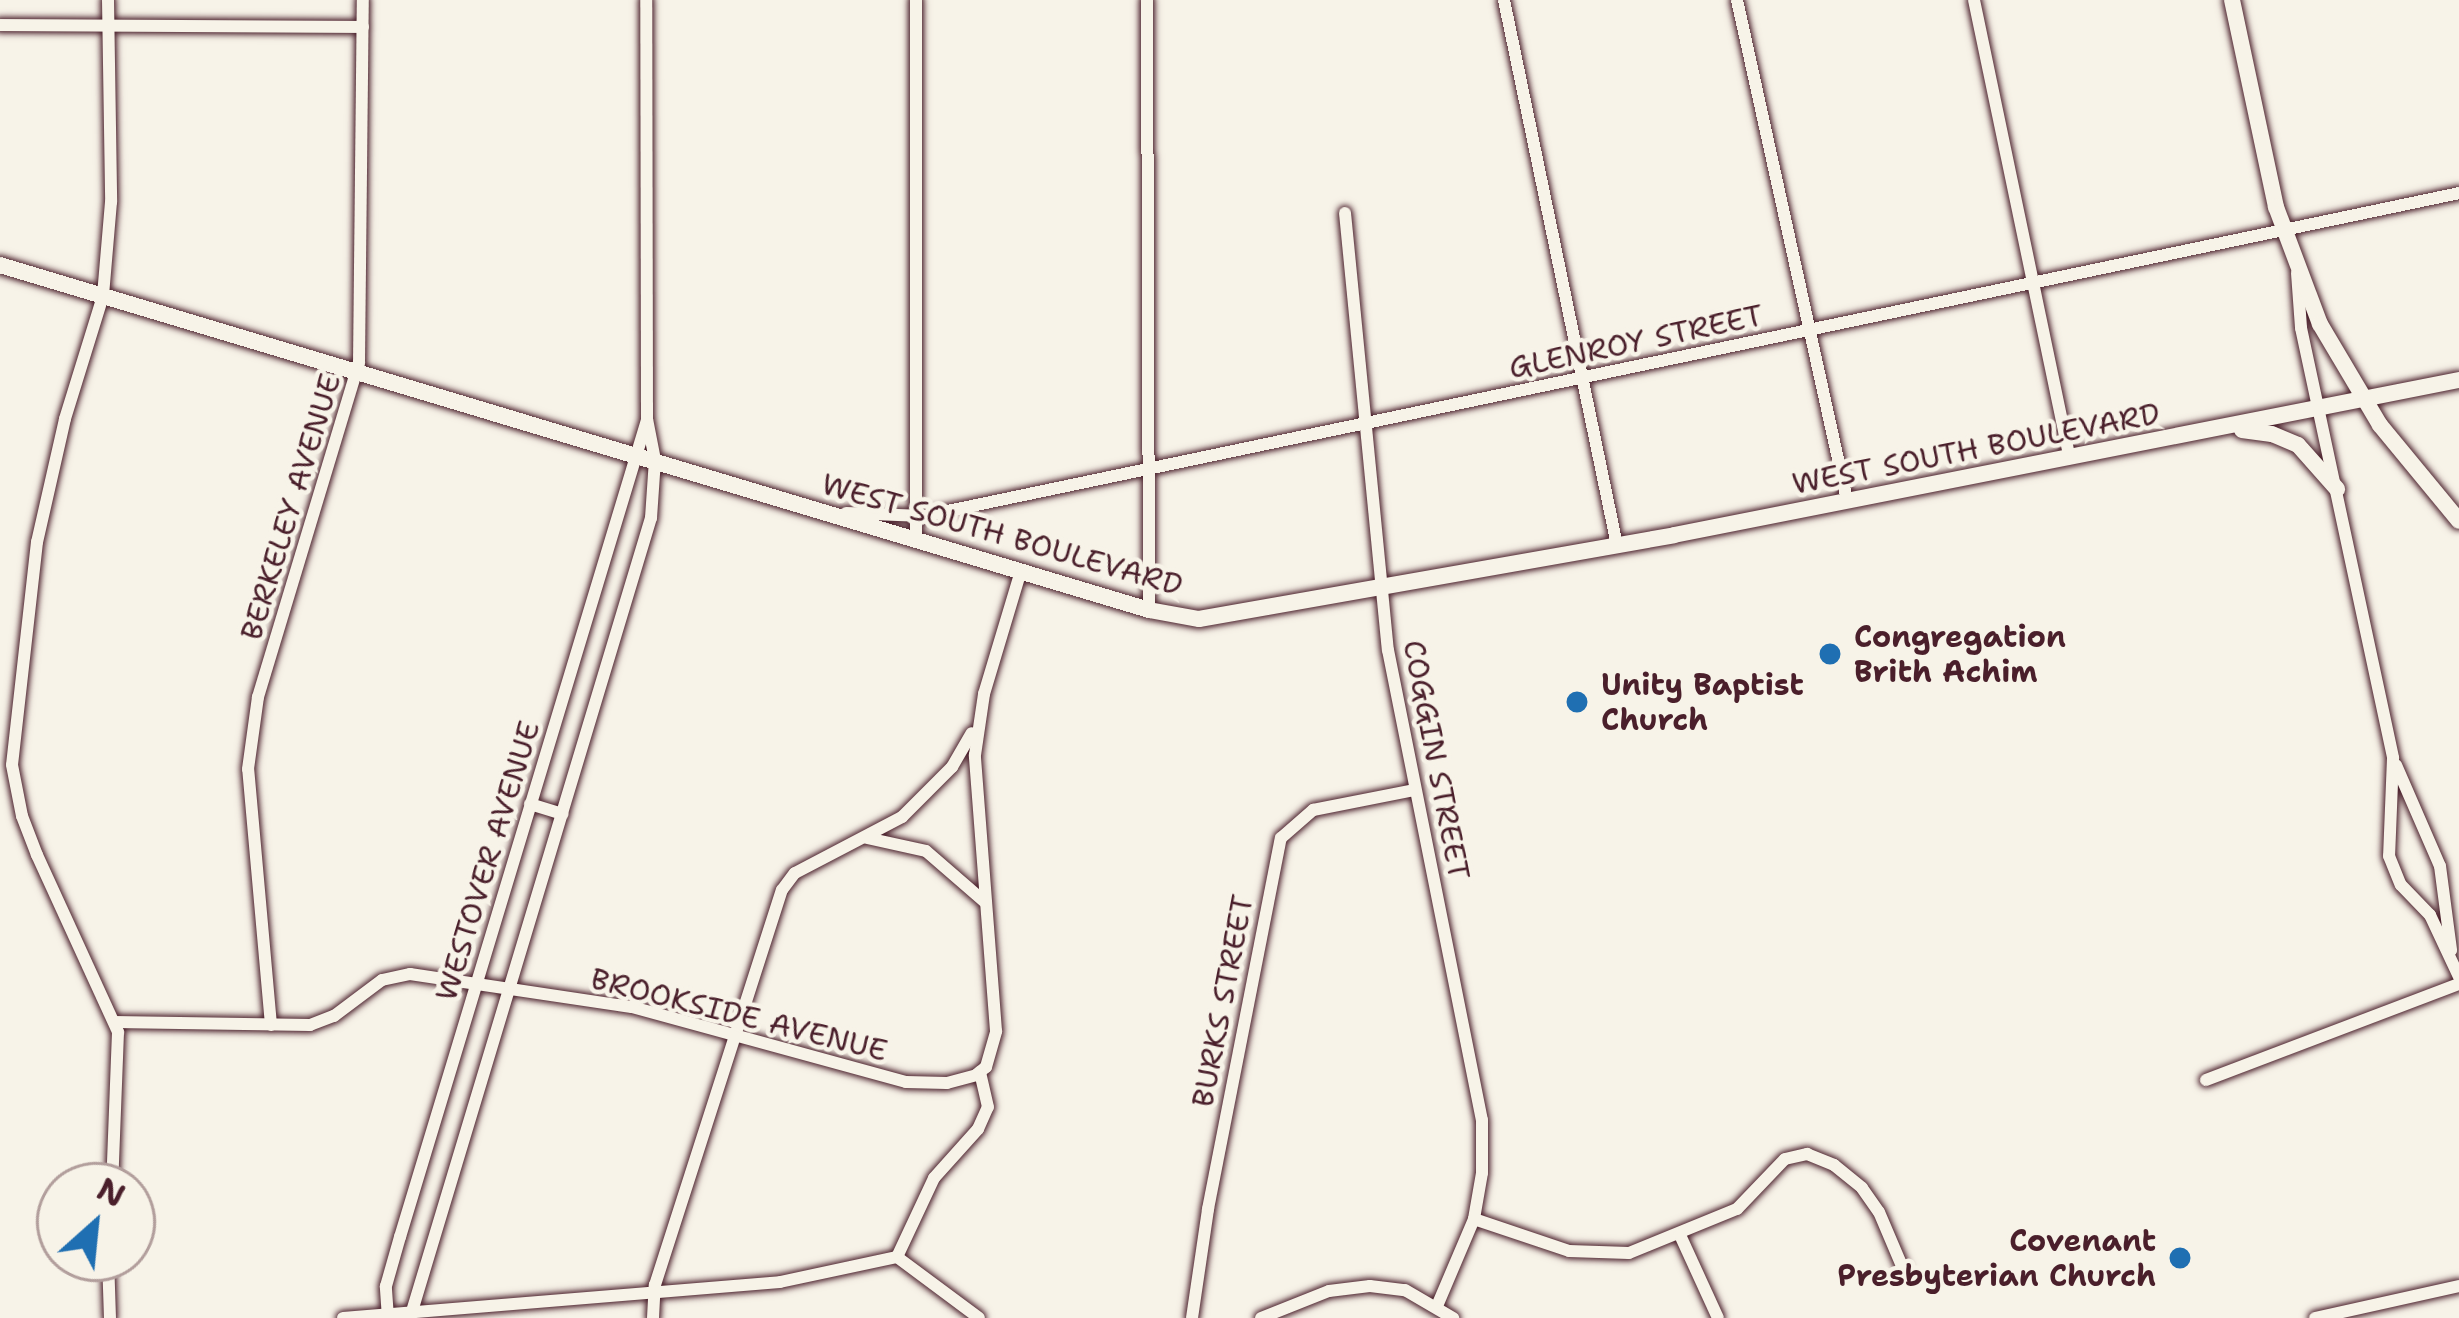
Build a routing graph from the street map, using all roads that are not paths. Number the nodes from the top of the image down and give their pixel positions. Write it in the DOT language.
graph roads {
  1 [pos="108,0"];
  2 [pos="363,0"];
  3 [pos="646,0"];
  4 [pos="916,0"];
  5 [pos="1147,0"];
  6 [pos="1504,0"];
  7 [pos="1738,0"];
  8 [pos="1973,0"];
  9 [pos="2232,0"];
  10 [pos="0,25"];
  11 [pos="108,26"];
  12 [pos="363,26"];
  13 [pos="2459,194"];
  14 [pos="1345,213"];
  15 [pos="2283,230"];
  16 [pos="0,265"];
  17 [pos="2297,272"];
  18 [pos="2035,282"];
  19 [pos="103,296"];
  20 [pos="1807,331"];
  21 [pos="357,372"];
  22 [pos="1582,378"];
  23 [pos="2459,380"];
  24 [pos="2362,399"];
  25 [pos="2320,408"];
  26 [pos="647,419"];
  27 [pos="1364,423"];
  28 [pos="2223,428"];
  29 [pos="636,454"];
  30 [pos="2070,458"];
  31 [pos="655,460"];
  32 [pos="1147,470"];
  33 [pos="2337,489"];
  34 [pos="1847,500"];
  35 [pos="821,511"];
  36 [pos="917,517"];
  37 [pos="2459,520"];
  38 [pos="916,540"];
  39 [pos="1617,545"];
  40 [pos="1021,571"];
  41 [pos="1382,590"];
  42 [pos="1149,610"];
  43 [pos="978,721"];
  44 [pos="2393,758"];
  45 [pos="1415,790"];
  46 [pos="530,804"];
  47 [pos="562,814"];
  48 [pos="866,838"];
  49 [pos="986,903"];
  50 [pos="2452,958"];
  51 [pos="2459,981"];
  52 [pos="476,982"];
  53 [pos="509,987"];
  54 [pos="115,1022"];
  55 [pos="271,1025"];
  56 [pos="734,1036"];
  57 [pos="980,1072"];
  58 [pos="2206,1080"];
  59 [pos="429,1138"];
  60 [pos="460,1147"];
  61 [pos="113,1162"];
  62 [pos="1474,1219"];
  63 [pos="1680,1234"];
  64 [pos="897,1257"];
  65 [pos="1904,1271"];
  66 [pos="109,1282"];
  67 [pos="2459,1286"];
  68 [pos="653,1293"];
  69 [pos="1436,1306"];
  70 [pos="411,1315"];
  71 [pos="387,1316"];
  72 [pos="110,1318"];
  73 [pos="343,1318"];
  74 [pos="653,1318"];
  75 [pos="979,1318"];
  76 [pos="1192,1318"];
  77 [pos="1261,1318"];
  78 [pos="1453,1318"];
  79 [pos="1718,1318"];
  80 [pos="2315,1318"];
  1 -- 11 [label="street"];
  2 -- 12 [label="street, BERKELEY AVENUE"];
  3 -- 26 [label="street, WESTOVER AVENUE"];
  4 -- 36 [label="street"];
  5 -- 32 [label="street"];
  6 -- 22 [label="street"];
  7 -- 20 [label="street"];
  8 -- 18 [label="street"];
  9 -- 15 [label="street"];
  10 -- 11 [label="street"];
  11 -- 12 [label="street"];
  11 -- 19 [label="street"];
  12 -- 21 [label="street, BERKELEY AVENUE"];
  13 -- 15 [label="street, GLENROY STREET"];
  14 -- 27 [label="street, COGGIN STREET"];
  15 -- 17 [label="street"];
  15 -- 18 [label="street, GLENROY STREET"];
  16 -- 19 [label="street, WEST SOUTH BOULEVARD"];
  17 -- 24 [label="street"];
  17 -- 25 [label="street"];
  18 -- 20 [label="street, GLENROY STREET"];
  18 -- 30 [label="street"];
  19 -- 21 [label="street, WEST SOUTH BOULEVARD"];
  19 -- 54 [label="street"];
  20 -- 22 [label="street, GLENROY STREET"];
  20 -- 34 [label="street"];
  21 -- 29 [label="street, WEST SOUTH BOULEVARD"];
  21 -- 55 [label="street, BERKELEY AVENUE"];
  22 -- 27 [label="street, GLENROY STREET"];
  22 -- 39 [label="street"];
  23 -- 24 [label="street, WEST SOUTH BOULEVARD"];
  24 -- 25 [label="street, WEST SOUTH BOULEVARD"];
  24 -- 37 [label="street"];
  25 -- 28 [label="street, WEST SOUTH BOULEVARD"];
  25 -- 33 [label="street"];
  26 -- 29 [label="street, WESTOVER AVENUE"];
  26 -- 31 [label="street, WESTOVER AVENUE"];
  27 -- 32 [label="street, GLENROY STREET"];
  27 -- 41 [label="street, COGGIN STREET"];
  28 -- 30 [label="street, WEST SOUTH BOULEVARD"];
  28 -- 33 [label="street"];
  29 -- 31 [label="street, WEST SOUTH BOULEVARD"];
  29 -- 46 [label="street, WESTOVER AVENUE"];
  30 -- 34 [label="street, WEST SOUTH BOULEVARD"];
  31 -- 35 [label="street, WEST SOUTH BOULEVARD"];
  31 -- 47 [label="street, WESTOVER AVENUE"];
  32 -- 36 [label="street, GLENROY STREET"];
  32 -- 42 [label="street"];
  33 -- 44 [label="street"];
  34 -- 39 [label="street, WEST SOUTH BOULEVARD"];
  35 -- 36 [label="street, GLENROY STREET"];
  35 -- 38 [label="street, WEST SOUTH BOULEVARD"];
  36 -- 38 [label="street"];
  38 -- 40 [label="street, WEST SOUTH BOULEVARD"];
  39 -- 41 [label="street, WEST SOUTH BOULEVARD"];
  40 -- 42 [label="street, WEST SOUTH BOULEVARD"];
  40 -- 43 [label="street"];
  41 -- 42 [label="street, WEST SOUTH BOULEVARD"];
  41 -- 45 [label="street, COGGIN STREET"];
  43 -- 48 [label="street"];
  43 -- 49 [label="street"];
  44 -- 50 [label="street"];
  44 -- 50 [label="street"];
  45 -- 62 [label="street, COGGIN STREET"];
  45 -- 76 [label="street, BURKS STREET"];
  46 -- 47 [label="street"];
  46 -- 52 [label="street, WESTOVER AVENUE"];
  47 -- 53 [label="street, WESTOVER AVENUE"];
  48 -- 49 [label="street"];
  48 -- 56 [label="street"];
  49 -- 57 [label="street"];
  50 -- 51 [label="street"];
  51 -- 58 [label="street"];
  52 -- 53 [label="street, BROOKSIDE AVENUE"];
  52 -- 55 [label="street, BROOKSIDE AVENUE"];
  52 -- 59 [label="street, WESTOVER AVENUE"];
  53 -- 56 [label="street, BROOKSIDE AVENUE"];
  53 -- 60 [label="street, WESTOVER AVENUE"];
  54 -- 55 [label="street, BROOKSIDE AVENUE"];
  54 -- 61 [label="street"];
  56 -- 57 [label="street, BROOKSIDE AVENUE"];
  56 -- 68 [label="street"];
  57 -- 64 [label="street"];
  59 -- 60 [label="street"];
  59 -- 71 [label="street, WESTOVER AVENUE"];
  60 -- 70 [label="street, WESTOVER AVENUE"];
  62 -- 63 [label="street"];
  62 -- 69 [label="street, COGGIN STREET"];
  63 -- 65 [label="street"];
  63 -- 79 [label="street"];
  64 -- 68 [label="street"];
  64 -- 75 [label="street"];
  66 -- 72 [label="street"];
  67 -- 80 [label="street"];
  68 -- 70 [label="street"];
  68 -- 74 [label="street"];
  69 -- 77 [label="street"];
  69 -- 78 [label="street"];
  70 -- 71 [label="street"];
  71 -- 73 [label="street"];
}
